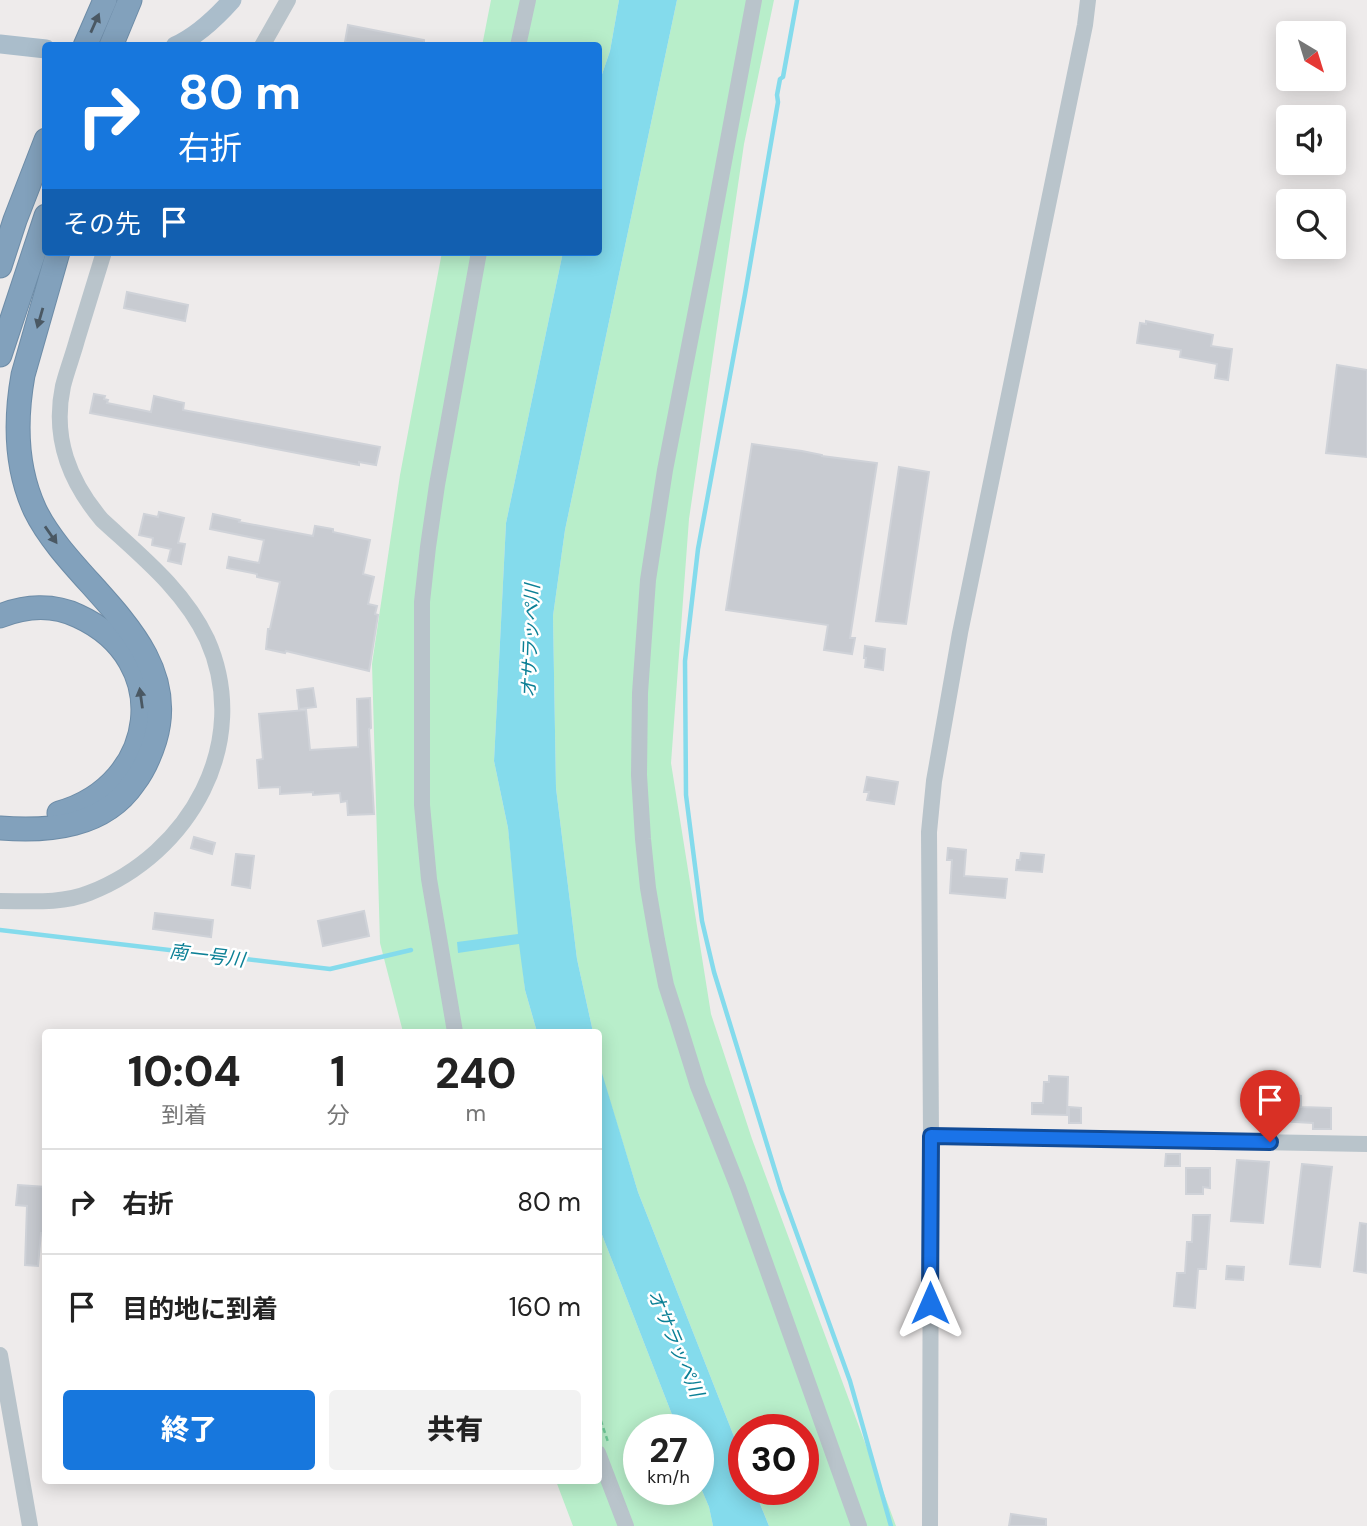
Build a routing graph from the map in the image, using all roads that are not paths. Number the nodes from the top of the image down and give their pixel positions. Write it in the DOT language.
graph roads {
  1 [pos="105,0"];
  2 [pos="130,0"];
  3 [pos="232,0"];
  4 [pos="288,0"];
  5 [pos="528,0"];
  6 [pos="754,0"];
  7 [pos="1088,0"];
  8 [pos="87,42"];
  9 [pos="113,42"];
  10 [pos="118,42"];
  11 [pos="182,42"];
  12 [pos="264,42"];
  13 [pos="519,42"];
  14 [pos="0,44"];
  15 [pos="42,49"];
  16 [pos="42,150"];
  17 [pos="15,220"];
  18 [pos="42,228"];
  19 [pos="0,248"];
  20 [pos="57,256"];
  21 [pos="103,256"];
  22 [pos="478,256"];
  23 [pos="0,266"];
  24 [pos="0,355"];
  25 [pos="0,616"];
  26 [pos="0,815"];
  27 [pos="0,828"];
  28 [pos="0,901"];
  29 [pos="454,1029"];
  30 [pos="931,1136"];
  31 [pos="1367,1144"];
  32 [pos="0,1355"];
  33 [pos="602,1463"];
  34 [pos="30,1526"];
  35 [pos="626,1526"];
  36 [pos="859,1526"];
  37 [pos="930,1526"];
  8 -- 1 [label="highway, one-way"];
  2 -- 9 [label="highway"];
  2 -- 10 [label="highway"];
  3 -- 11 [label="main road"];
  4 -- 12 [label="street"];
  5 -- 13 [label="street"];
  6 -- 36 [label="street"];
  7 -- 30 [label="street"];
  14 -- 15 [label="main road"];
  16 -- 17 [label="highway"];
  17 -- 19 [label="highway"];
  17 -- 23 [label="highway"];
  18 -- 24 [label="highway"];
  20 -- 27 [label="highway, one-way"];
  21 -- 28 [label="street"];
  22 -- 29 [label="street"];
  26 -- 25 [label="highway, one-way"];
  30 -- 31 [label="street"];
  30 -- 37 [label="street"];
  32 -- 34 [label="street"];
  33 -- 35 [label="street"];
}
